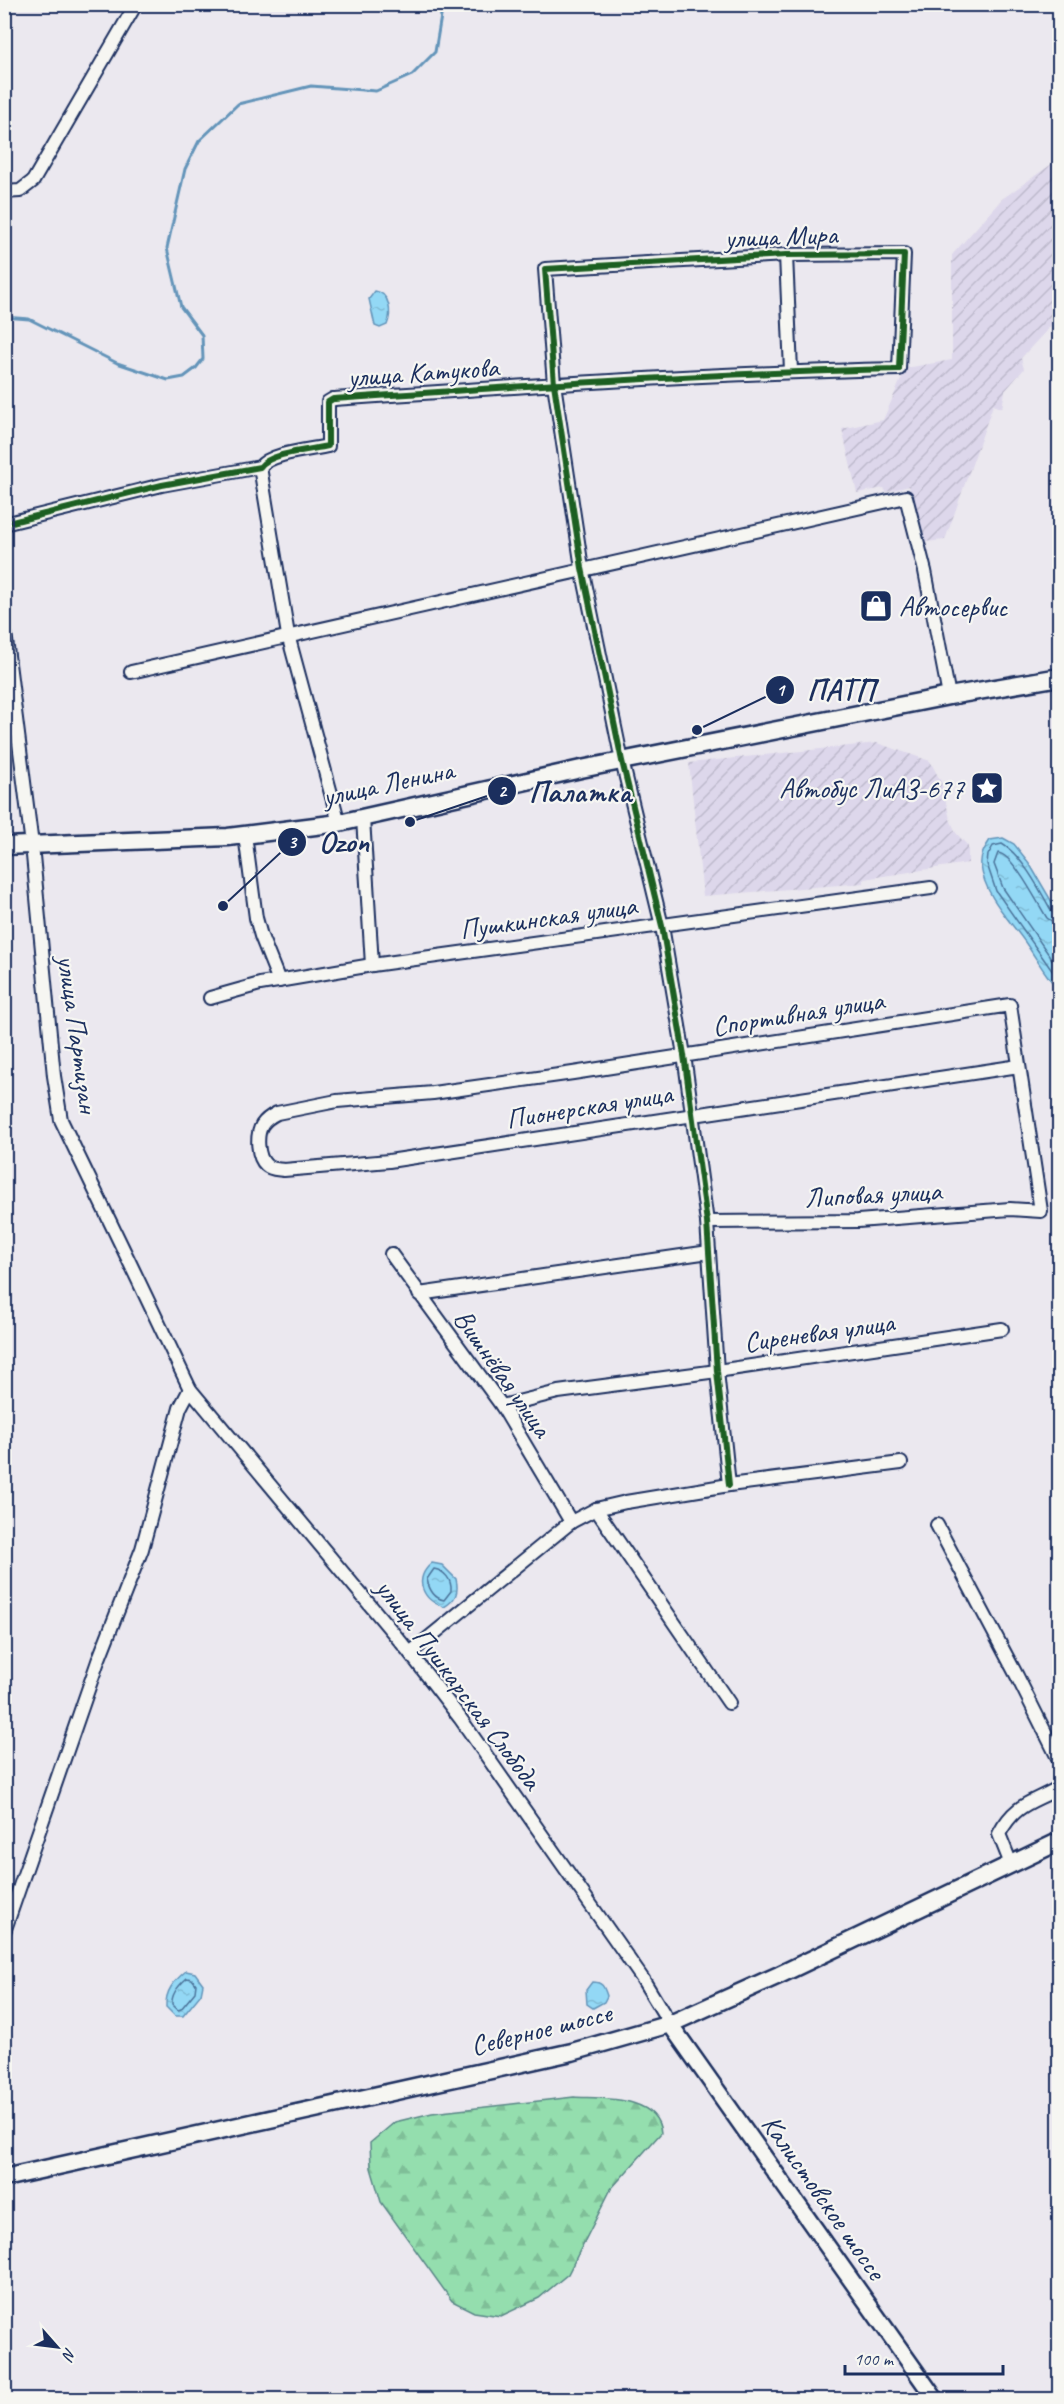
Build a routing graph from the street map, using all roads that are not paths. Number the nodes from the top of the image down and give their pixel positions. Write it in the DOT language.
graph roads {
  1 [pos="136,4"];
  2 [pos="4,192"];
  3 [pos="786,255"];
  4 [pos="899,369"];
  5 [pos="791,371"];
  6 [pos="554,384"];
  7 [pos="260,467"];
  8 [pos="4,524"];
  9 [pos="582,568"];
  10 [pos="4,624"];
  11 [pos="288,635"];
  12 [pos="131,672"];
  13 [pos="1059,677"];
  14 [pos="950,696"];
  15 [pos="622,761"];
  16 [pos="363,818"];
  17 [pos="339,823"];
  18 [pos="244,835"];
  19 [pos="32,845"];
  20 [pos="4,846"];
  21 [pos="931,888"];
  22 [pos="662,926"];
  23 [pos="372,965"];
  24 [pos="279,981"];
  25 [pos="210,998"];
  26 [pos="684,1055"];
  27 [pos="1019,1066"];
  28 [pos="692,1115"];
  29 [pos="271,1168"];
  30 [pos="1041,1211"];
  31 [pos="707,1222"];
  32 [pos="709,1252"];
  33 [pos="391,1254"];
  34 [pos="419,1294"];
  35 [pos="1002,1329"];
  36 [pos="717,1371"];
  37 [pos="190,1389"];
  38 [pos="502,1406"];
  39 [pos="901,1463"];
  40 [pos="729,1485"];
  41 [pos="596,1509"];
  42 [pos="571,1522"];
  43 [pos="937,1525"];
  44 [pos="410,1653"];
  45 [pos="729,1703"];
  46 [pos="1059,1762"];
  47 [pos="1059,1787"];
  48 [pos="1059,1841"];
  49 [pos="1011,1864"];
  50 [pos="4,1932"];
  51 [pos="670,2024"];
  52 [pos="4,2178"];
  53 [pos="936,2400"];
  1 -- 2 [label="street"];
  3 -- 4 [label="street, улица Мира"];
  3 -- 5 [label="street"];
  3 -- 6 [label="street, улица Мира"];
  4 -- 5 [label="street, улица Катукова"];
  5 -- 6 [label="street, улица Катукова"];
  6 -- 7 [label="street, улица Катукова"];
  6 -- 9 [label="street"];
  7 -- 8 [label="street, улица Катукова"];
  7 -- 11 [label="street"];
  9 -- 11 [label="street"];
  9 -- 14 [label="street"];
  9 -- 15 [label="street"];
  10 -- 19 [label="street, улица Партизан"];
  11 -- 12 [label="street"];
  11 -- 17 [label="street"];
  13 -- 14 [label="main road, улица Ленина"];
  14 -- 15 [label="main road, улица Ленина"];
  15 -- 16 [label="main road, улица Ленина"];
  15 -- 22 [label="street"];
  16 -- 17 [label="main road, улица Ленина"];
  16 -- 23 [label="street"];
  17 -- 18 [label="main road, улица Ленина"];
  18 -- 19 [label="main road, улица Ленина"];
  18 -- 24 [label="street"];
  19 -- 20 [label="main road, улица Ленина"];
  19 -- 37 [label="street, улица Партизан"];
  21 -- 22 [label="street, Пушкинская улица"];
  22 -- 23 [label="street, Пушкинская улица"];
  22 -- 26 [label="street"];
  23 -- 24 [label="street, Пушкинская улица"];
  24 -- 25 [label="street, Пушкинская улица"];
  26 -- 27 [label="street, Спортивная улица"];
  26 -- 28 [label="street"];
  26 -- 29 [label="street, Спортивная улица"];
  27 -- 28 [label="street, Пионерская улица"];
  27 -- 30 [label="street, Спортивная улица"];
  28 -- 29 [label="street, Пионерская улица"];
  28 -- 31 [label="street"];
  30 -- 31 [label="street, Липовая улица"];
  31 -- 32 [label="street"];
  32 -- 34 [label="street"];
  32 -- 36 [label="street"];
  33 -- 34 [label="street, Вишнёвая улица"];
  34 -- 38 [label="street, Вишнёвая улица"];
  35 -- 36 [label="street, Сиреневая улица"];
  36 -- 38 [label="street, Сиреневая улица"];
  36 -- 40 [label="street"];
  37 -- 44 [label="street, улица Пушкарская Слобода"];
  37 -- 50 [label="street"];
  38 -- 42 [label="street, Вишнёвая улица"];
  39 -- 40 [label="street"];
  40 -- 41 [label="street"];
  41 -- 42 [label="street"];
  41 -- 45 [label="street"];
  42 -- 44 [label="street"];
  43 -- 46 [label="street"];
  44 -- 51 [label="street, улица Пушкарская Слобода"];
  47 -- 49 [label="street"];
  48 -- 49 [label="main road, Северное шоссе"];
  49 -- 51 [label="main road, Северное шоссе"];
  51 -- 52 [label="main road, Северное шоссе"];
  51 -- 53 [label="street, Калистовское шоссе"];
}
